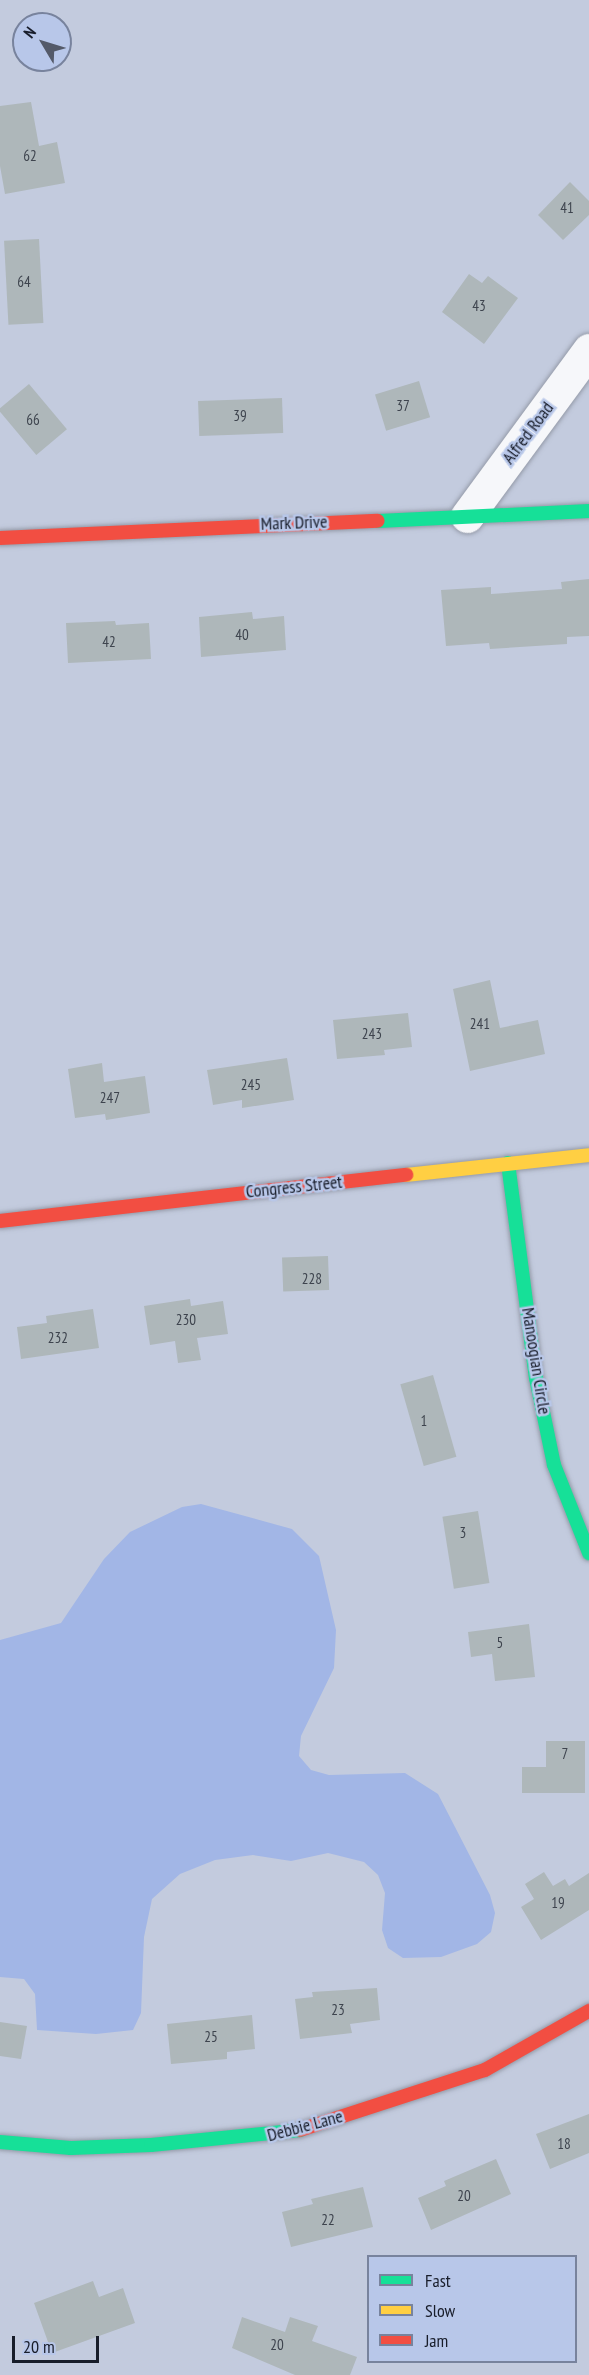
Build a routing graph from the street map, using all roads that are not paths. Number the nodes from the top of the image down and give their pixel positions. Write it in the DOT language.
graph roads {
  1 [pos="589,350"];
  2 [pos="589,511"];
  3 [pos="467,516"];
  4 [pos="0,538"];
  5 [pos="589,1155"];
  6 [pos="508,1163"];
  7 [pos="0,1221"];
  8 [pos="589,1553"];
  9 [pos="589,2011"];
  10 [pos="0,2142"];
  1 -- 3 [label="street, Alfred Road"];
  2 -- 3 [label="street, Mark Drive"];
  3 -- 4 [label="street, Mark Drive"];
  5 -- 6 [label="street, Congress Street"];
  6 -- 7 [label="street, Congress Street"];
  6 -- 8 [label="street, Manoogian Circle"];
  9 -- 10 [label="street, Debbie Lane"];
}
